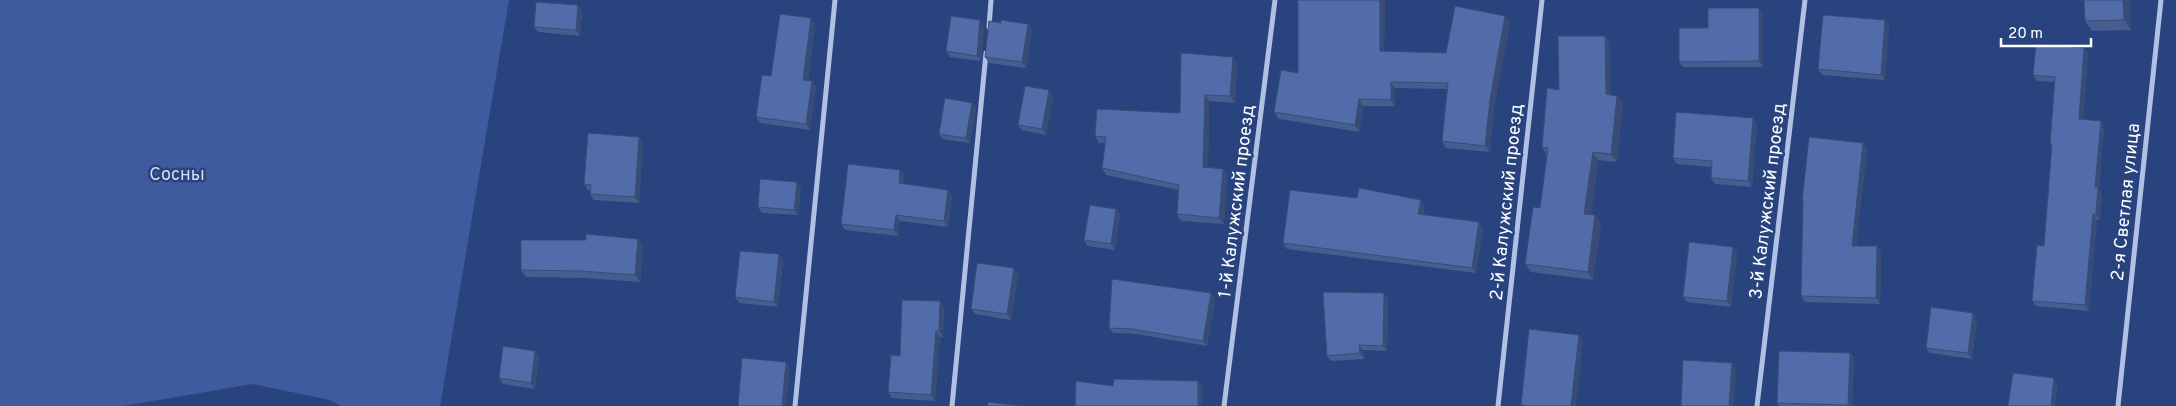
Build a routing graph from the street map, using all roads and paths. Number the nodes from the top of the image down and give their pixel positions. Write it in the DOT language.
graph roads {
  1 [pos="835,0"];
  2 [pos="992,0"];
  3 [pos="1275,0"];
  4 [pos="1542,0"];
  5 [pos="1805,0"];
  6 [pos="2161,0"];
  7 [pos="989,29"];
  8 [pos="987,49"];
  9 [pos="795,406"];
  10 [pos="952,406"];
  11 [pos="1224,406"];
  12 [pos="1498,406"];
  13 [pos="1757,406"];
  14 [pos="2118,406"];
  1 -- 9 [label="street"];
  2 -- 7 [label="street"];
  3 -- 11 [label="street, 1-й Калужский проезд"];
  4 -- 12 [label="street, 2-й Калужский проезд"];
  5 -- 13 [label="street, 3-й Калужский проезд"];
  6 -- 14 [label="street, 2-я Светлая улица"];
  8 -- 10 [label="street"];
}
